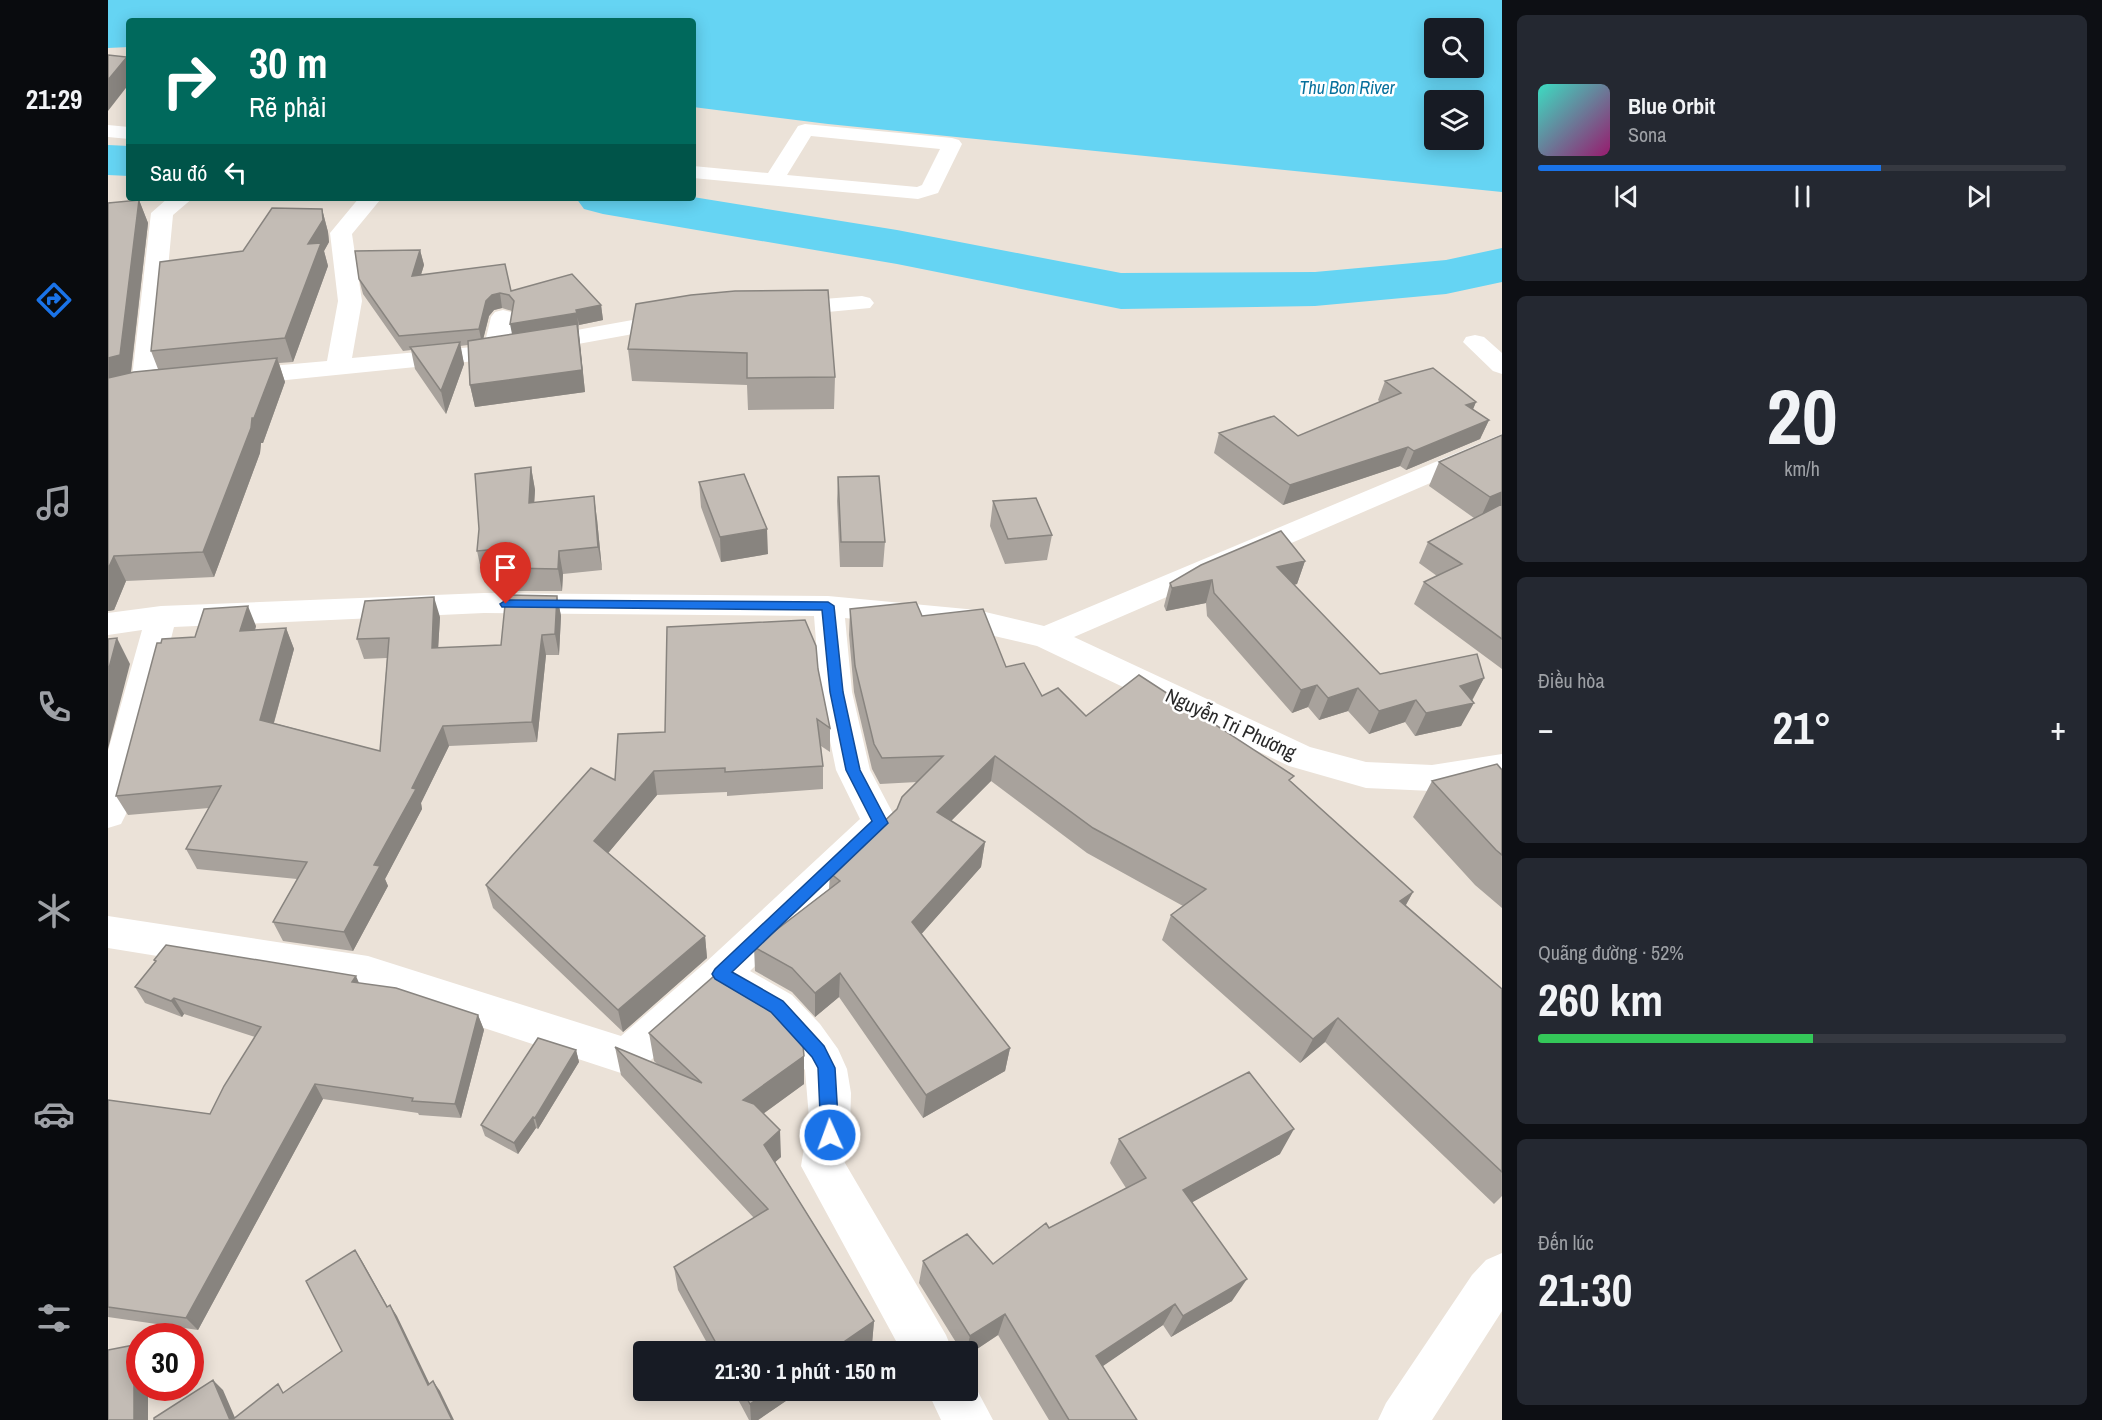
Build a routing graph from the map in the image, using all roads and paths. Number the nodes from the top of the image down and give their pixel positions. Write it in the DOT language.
graph roads {
  1 [pos="108,131"];
  2 [pos="126,133"];
  3 [pos="696,172"];
  4 [pos="774,179"];
  5 [pos="178,201"];
  6 [pos="368,201"];
  7 [pos="862,303"];
  8 [pos="760,310"];
  9 [pos="704,315"];
  10 [pos="503,317"];
  11 [pos="1475,342"];
  12 [pos="495,352"];
  13 [pos="1502,366"];
  14 [pos="338,367"];
  15 [pos="215,379"];
  16 [pos="145,387"];
  17 [pos="1502,442"];
  18 [pos="828,606"];
  19 [pos="161,617"];
  20 [pos="108,624"];
  21 [pos="1046,637"];
  22 [pos="1502,767"];
  23 [pos="108,814"];
  24 [pos="108,932"];
  25 [pos="720,974"];
  26 [pos="1502,1275"];
  27 [pos="923,1341"];
  28 [pos="957,1401"];
  29 [pos="968,1420"];
  30 [pos="1403,1420"];
  1 -- 2 [label="street"];
  3 -- 4 [label="street"];
  4 -- 4 [label="street"];
  5 -- 16 [label="street"];
  6 -- 14 [label="street"];
  7 -- 8 [label="street"];
  9 -- 12 [label="street"];
  10 -- 12 [label="street"];
  11 -- 13 [label="street"];
  12 -- 14 [label="street"];
  14 -- 15 [label="street"];
  17 -- 21 [label="street"];
  18 -- 19 [label="street, Nguyễn Tri Phương"];
  18 -- 21 [label="street, Nguyễn Tri Phương"];
  18 -- 25 [label="street"];
  19 -- 20 [label="street, Nguyễn Tri Phương"];
  19 -- 23 [label="street"];
  21 -- 22 [label="street, Nguyễn Tri Phương"];
  24 -- 25 [label="street"];
  25 -- 27 [label="street"];
  26 -- 30 [label="street"];
  28 -- 29 [label="street"];
}
